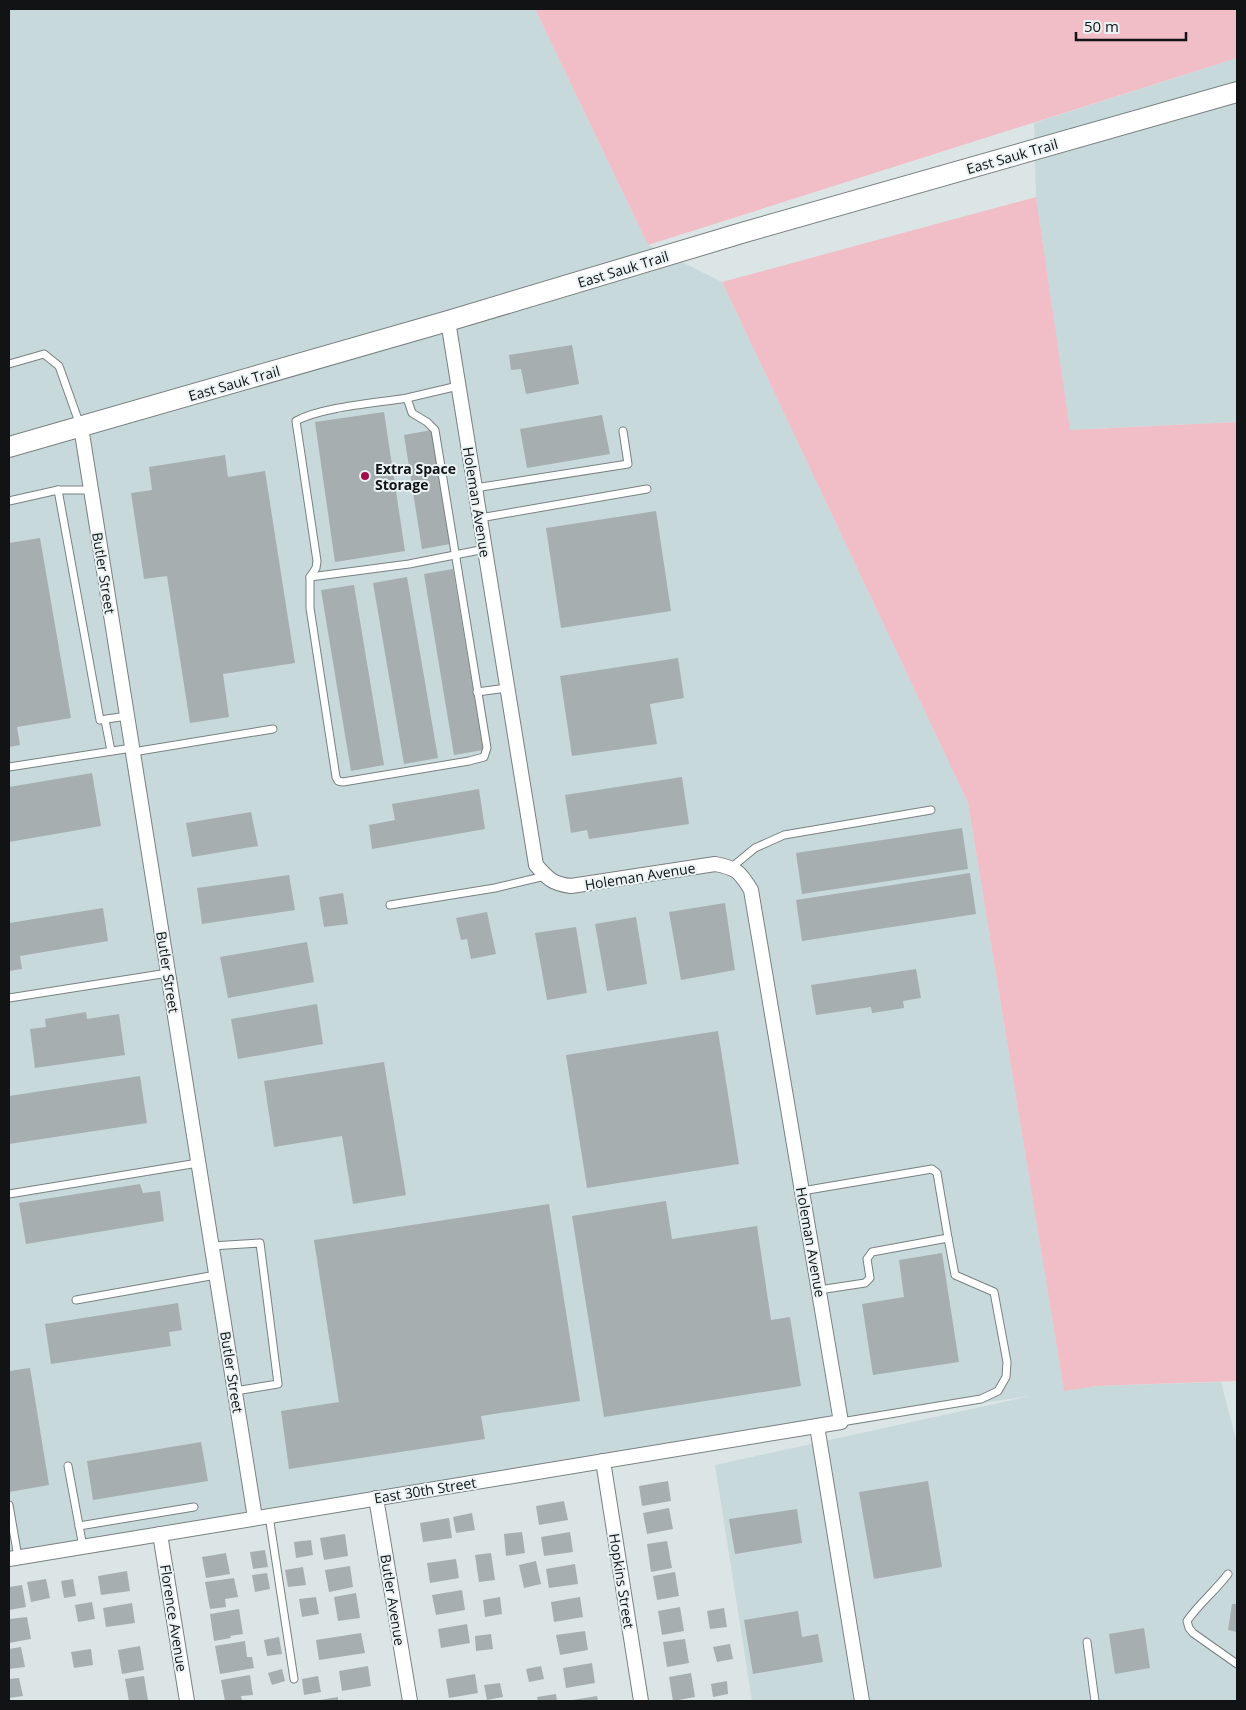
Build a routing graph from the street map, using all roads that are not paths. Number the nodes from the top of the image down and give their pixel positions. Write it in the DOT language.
graph roads {
  1 [pos="1237,92"];
  2 [pos="448,321"];
  3 [pos="9,364"];
  4 [pos="458,386"];
  5 [pos="407,398"];
  6 [pos="81,427"];
  7 [pos="623,431"];
  8 [pos="9,447"];
  9 [pos="475,488"];
  10 [pos="647,489"];
  11 [pos="58,490"];
  12 [pos="91,490"];
  13 [pos="9,501"];
  14 [pos="480,518"];
  15 [pos="485,549"];
  16 [pos="455,556"];
  17 [pos="310,577"];
  18 [pos="507,688"];
  19 [pos="477,692"];
  20 [pos="127,716"];
  21 [pos="106,720"];
  22 [pos="273,729"];
  23 [pos="132,750"];
  24 [pos="111,751"];
  25 [pos="9,767"];
  26 [pos="931,810"];
  27 [pos="732,867"];
  28 [pos="546,876"];
  29 [pos="390,906"];
  30 [pos="168,973"];
  31 [pos="9,998"];
  32 [pos="198,1163"];
  33 [pos="802,1190"];
  34 [pos="9,1194"];
  35 [pos="948,1238"];
  36 [pos="211,1246"];
  37 [pos="216,1275"];
  38 [pos="819,1290"];
  39 [pos="76,1300"];
  40 [pos="235,1391"];
  41 [pos="841,1422"];
  42 [pos="817,1426"];
  43 [pos="603,1461"];
  44 [pos="68,1466"];
  45 [pos="376,1498"];
  46 [pos="9,1506"];
  47 [pos="194,1507"];
  48 [pos="262,1516"];
  49 [pos="79,1526"];
  50 [pos="160,1534"];
  51 [pos="83,1547"];
  52 [pos="13,1558"];
  53 [pos="1228,1574"];
  54 [pos="1087,1642"];
  55 [pos="1237,1664"];
  56 [pos="294,1679"];
  57 [pos="187,1701"];
  58 [pos="410,1701"];
  59 [pos="641,1701"];
  60 [pos="862,1701"];
  61 [pos="1095,1701"];
  1 -- 2 [label="main road, East Sauk Trail"];
  2 -- 4 [label="street, Holeman Avenue"];
  2 -- 6 [label="main road, East Sauk Trail"];
  3 -- 6 [label="lane"];
  4 -- 5 [label="lane"];
  4 -- 9 [label="street, Holeman Avenue"];
  5 -- 16 [label="lane"];
  5 -- 17 [label="lane"];
  6 -- 8 [label="main road, East Sauk Trail"];
  6 -- 12 [label="street, Butler Street"];
  7 -- 9 [label="lane"];
  9 -- 14 [label="street, Holeman Avenue"];
  10 -- 14 [label="lane"];
  11 -- 12 [label="lane"];
  11 -- 13 [label="lane"];
  11 -- 21 [label="lane"];
  12 -- 20 [label="street, Butler Street"];
  14 -- 15 [label="street, Holeman Avenue"];
  15 -- 16 [label="lane"];
  15 -- 18 [label="street, Holeman Avenue"];
  16 -- 17 [label="lane"];
  16 -- 19 [label="lane"];
  17 -- 19 [label="lane"];
  18 -- 19 [label="lane"];
  18 -- 28 [label="street, Holeman Avenue"];
  20 -- 21 [label="lane"];
  20 -- 23 [label="street, Butler Street"];
  21 -- 24 [label="lane"];
  22 -- 23 [label="lane"];
  23 -- 24 [label="lane"];
  23 -- 30 [label="street, Butler Street"];
  24 -- 25 [label="lane"];
  26 -- 27 [label="lane"];
  27 -- 28 [label="street, Holeman Avenue"];
  27 -- 33 [label="street, Holeman Avenue"];
  28 -- 29 [label="lane"];
  30 -- 31 [label="lane"];
  30 -- 32 [label="street, Butler Street"];
  32 -- 34 [label="lane"];
  32 -- 36 [label="street, Butler Street"];
  33 -- 35 [label="lane"];
  33 -- 38 [label="street, Holeman Avenue"];
  35 -- 38 [label="lane"];
  35 -- 41 [label="lane"];
  36 -- 37 [label="street, Butler Street"];
  36 -- 40 [label="lane"];
  37 -- 39 [label="lane"];
  37 -- 40 [label="street, Butler Street"];
  38 -- 41 [label="street, Holeman Avenue"];
  40 -- 48 [label="street, Butler Street"];
  41 -- 42 [label="street, East 30th Street"];
  42 -- 43 [label="street, East 30th Street"];
  42 -- 60 [label="street"];
  43 -- 45 [label="street, East 30th Street"];
  43 -- 59 [label="street, Hopkins Street"];
  44 -- 49 [label="lane"];
  45 -- 48 [label="street, East 30th Street"];
  45 -- 58 [label="street, Butler Avenue"];
  46 -- 52 [label="lane"];
  47 -- 49 [label="lane"];
  48 -- 50 [label="street, East 30th Street"];
  48 -- 56 [label="lane"];
  49 -- 51 [label="lane"];
  50 -- 51 [label="street, East 30th Street"];
  50 -- 57 [label="street, Florence Avenue"];
  51 -- 52 [label="street, East 30th Street"];
  53 -- 55 [label="lane"];
  54 -- 61 [label="lane"];
}
